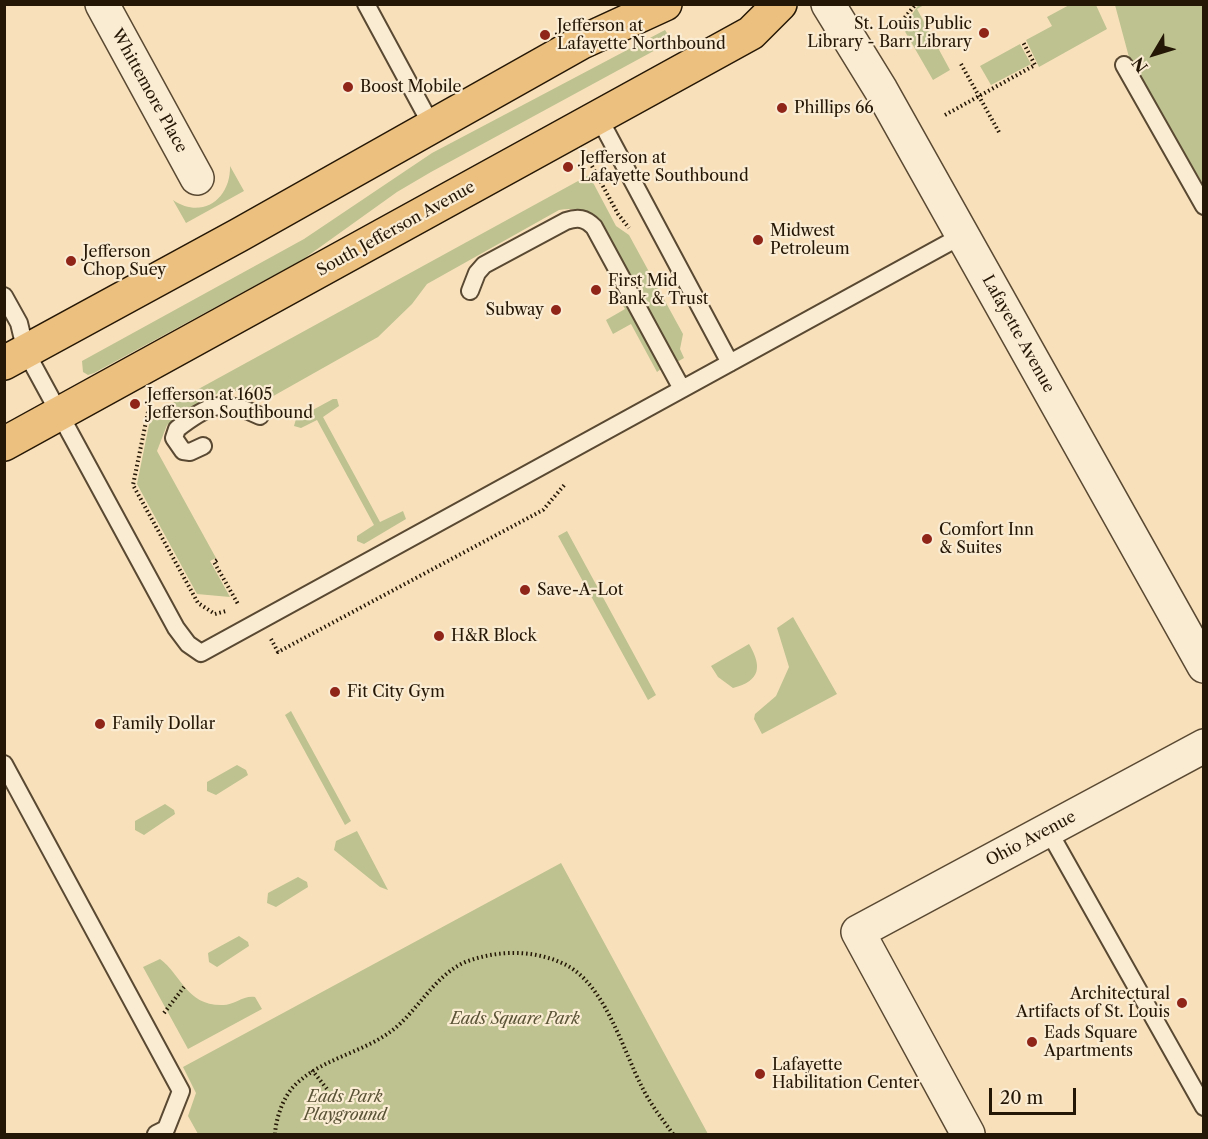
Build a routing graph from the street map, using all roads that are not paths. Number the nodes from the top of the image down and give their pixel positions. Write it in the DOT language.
graph roads {
  1 [pos="102,4"];
  2 [pos="366,4"];
  3 [pos="665,4"];
  4 [pos="780,4"];
  5 [pos="828,4"];
  6 [pos="1124,65"];
  7 [pos="599,118"];
  8 [pos="432,126"];
  9 [pos="197,178"];
  10 [pos="1203,207"];
  11 [pos="963,235"];
  12 [pos="470,291"];
  13 [pos="4,296"];
  14 [pos="15,358"];
  15 [pos="730,363"];
  16 [pos="682,389"];
  17 [pos="59,413"];
  18 [pos="260,416"];
  19 [pos="4,444"];
  20 [pos="203,447"];
  21 [pos="1203,666"];
  22 [pos="1203,746"];
  23 [pos="4,764"];
  24 [pos="1048,830"];
  25 [pos="1203,1107"];
  26 [pos="156,1134"];
  27 [pos="968,1134"];
  1 -- 9 [label="street, Whittemore Place"];
  2 -- 8 [label="lane"];
  3 -- 8 [label="main road"];
  4 -- 7 [label="main road, South Jefferson Avenue"];
  5 -- 11 [label="street, Lafayette Avenue"];
  6 -- 10 [label="lane"];
  7 -- 15 [label="lane"];
  7 -- 17 [label="main road, South Jefferson Avenue"];
  8 -- 14 [label="main road"];
  11 -- 15 [label="lane"];
  11 -- 21 [label="street, Lafayette Avenue"];
  12 -- 16 [label="lane"];
  13 -- 14 [label="lane"];
  14 -- 17 [label="lane"];
  15 -- 16 [label="lane"];
  16 -- 17 [label="lane"];
  17 -- 19 [label="main road, South Jefferson Avenue"];
  18 -- 20 [label="lane"];
  22 -- 24 [label="street, Ohio Avenue"];
  23 -- 26 [label="lane"];
  24 -- 25 [label="lane"];
  24 -- 27 [label="street, Ohio Avenue"];
}
